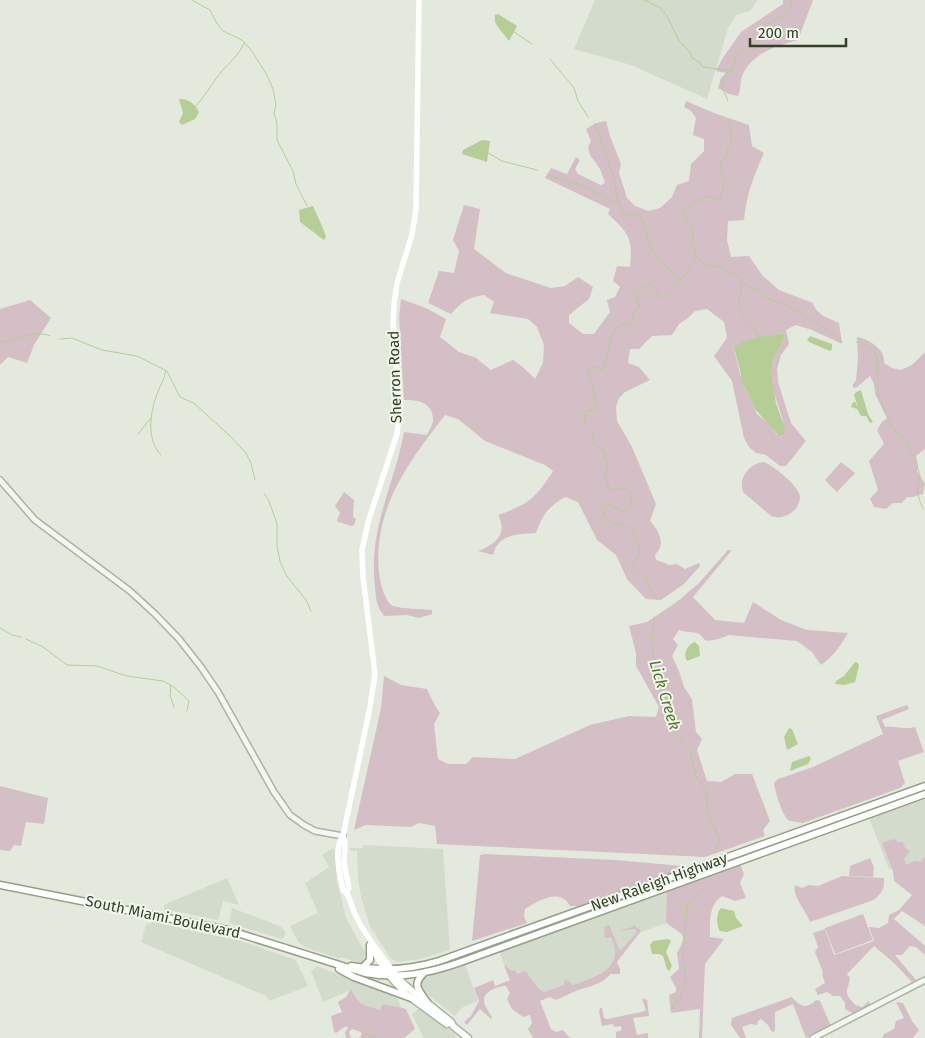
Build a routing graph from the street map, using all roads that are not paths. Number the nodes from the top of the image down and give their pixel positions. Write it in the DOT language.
graph roads {
  1 [pos="419,0"];
  2 [pos="0,480"];
  3 [pos="925,786"];
  4 [pos="925,793"];
  5 [pos="343,836"];
  6 [pos="0,884"];
  7 [pos="535,926"];
  8 [pos="538,934"];
  9 [pos="370,943"];
  10 [pos="455,955"];
  11 [pos="322,960"];
  12 [pos="458,963"];
  13 [pos="362,968"];
  14 [pos="389,972"];
  15 [pos="424,973"];
  16 [pos="397,976"];
  17 [pos="925,980"];
  18 [pos="411,998"];
  19 [pos="427,1002"];
  20 [pos="453,1026"];
  21 [pos="468,1038"];
  22 [pos="813,1038"];
  1 -- 5 [label="main road, Sherron Road"];
  2 -- 5 [label="street"];
  3 -- 7 [label="main road, New Raleigh Highway"];
  4 -- 8 [label="main road, New Raleigh Highway"];
  5 -- 9 [label="main road, Sherron Road"];
  6 -- 11 [label="main road, South Miami Boulevard"];
  7 -- 8 [label="main road"];
  7 -- 10 [label="main road, New Raleigh Highway"];
  8 -- 12 [label="main road, New Raleigh Highway"];
  9 -- 13 [label="main road"];
  9 -- 14 [label="main road, Sherron Road"];
  10 -- 12 [label="main road"];
  10 -- 14 [label="main road, New Raleigh Highway"];
  11 -- 13 [label="main road, South Miami Boulevard"];
  11 -- 14 [label="main road, South Miami Boulevard"];
  11 -- 18 [label="main road"];
  12 -- 15 [label="main road, New Raleigh Highway"];
  13 -- 14 [label="main road, South Miami Boulevard"];
  14 -- 16 [label="main road"];
  14 -- 18 [label="main road"];
  15 -- 16 [label="main road, New Raleigh Highway"];
  15 -- 19 [label="main road"];
  16 -- 19 [label="main road"];
  17 -- 22 [label="street"];
  18 -- 20 [label="main road"];
  19 -- 20 [label="main road"];
  20 -- 21 [label="main road"];
}
